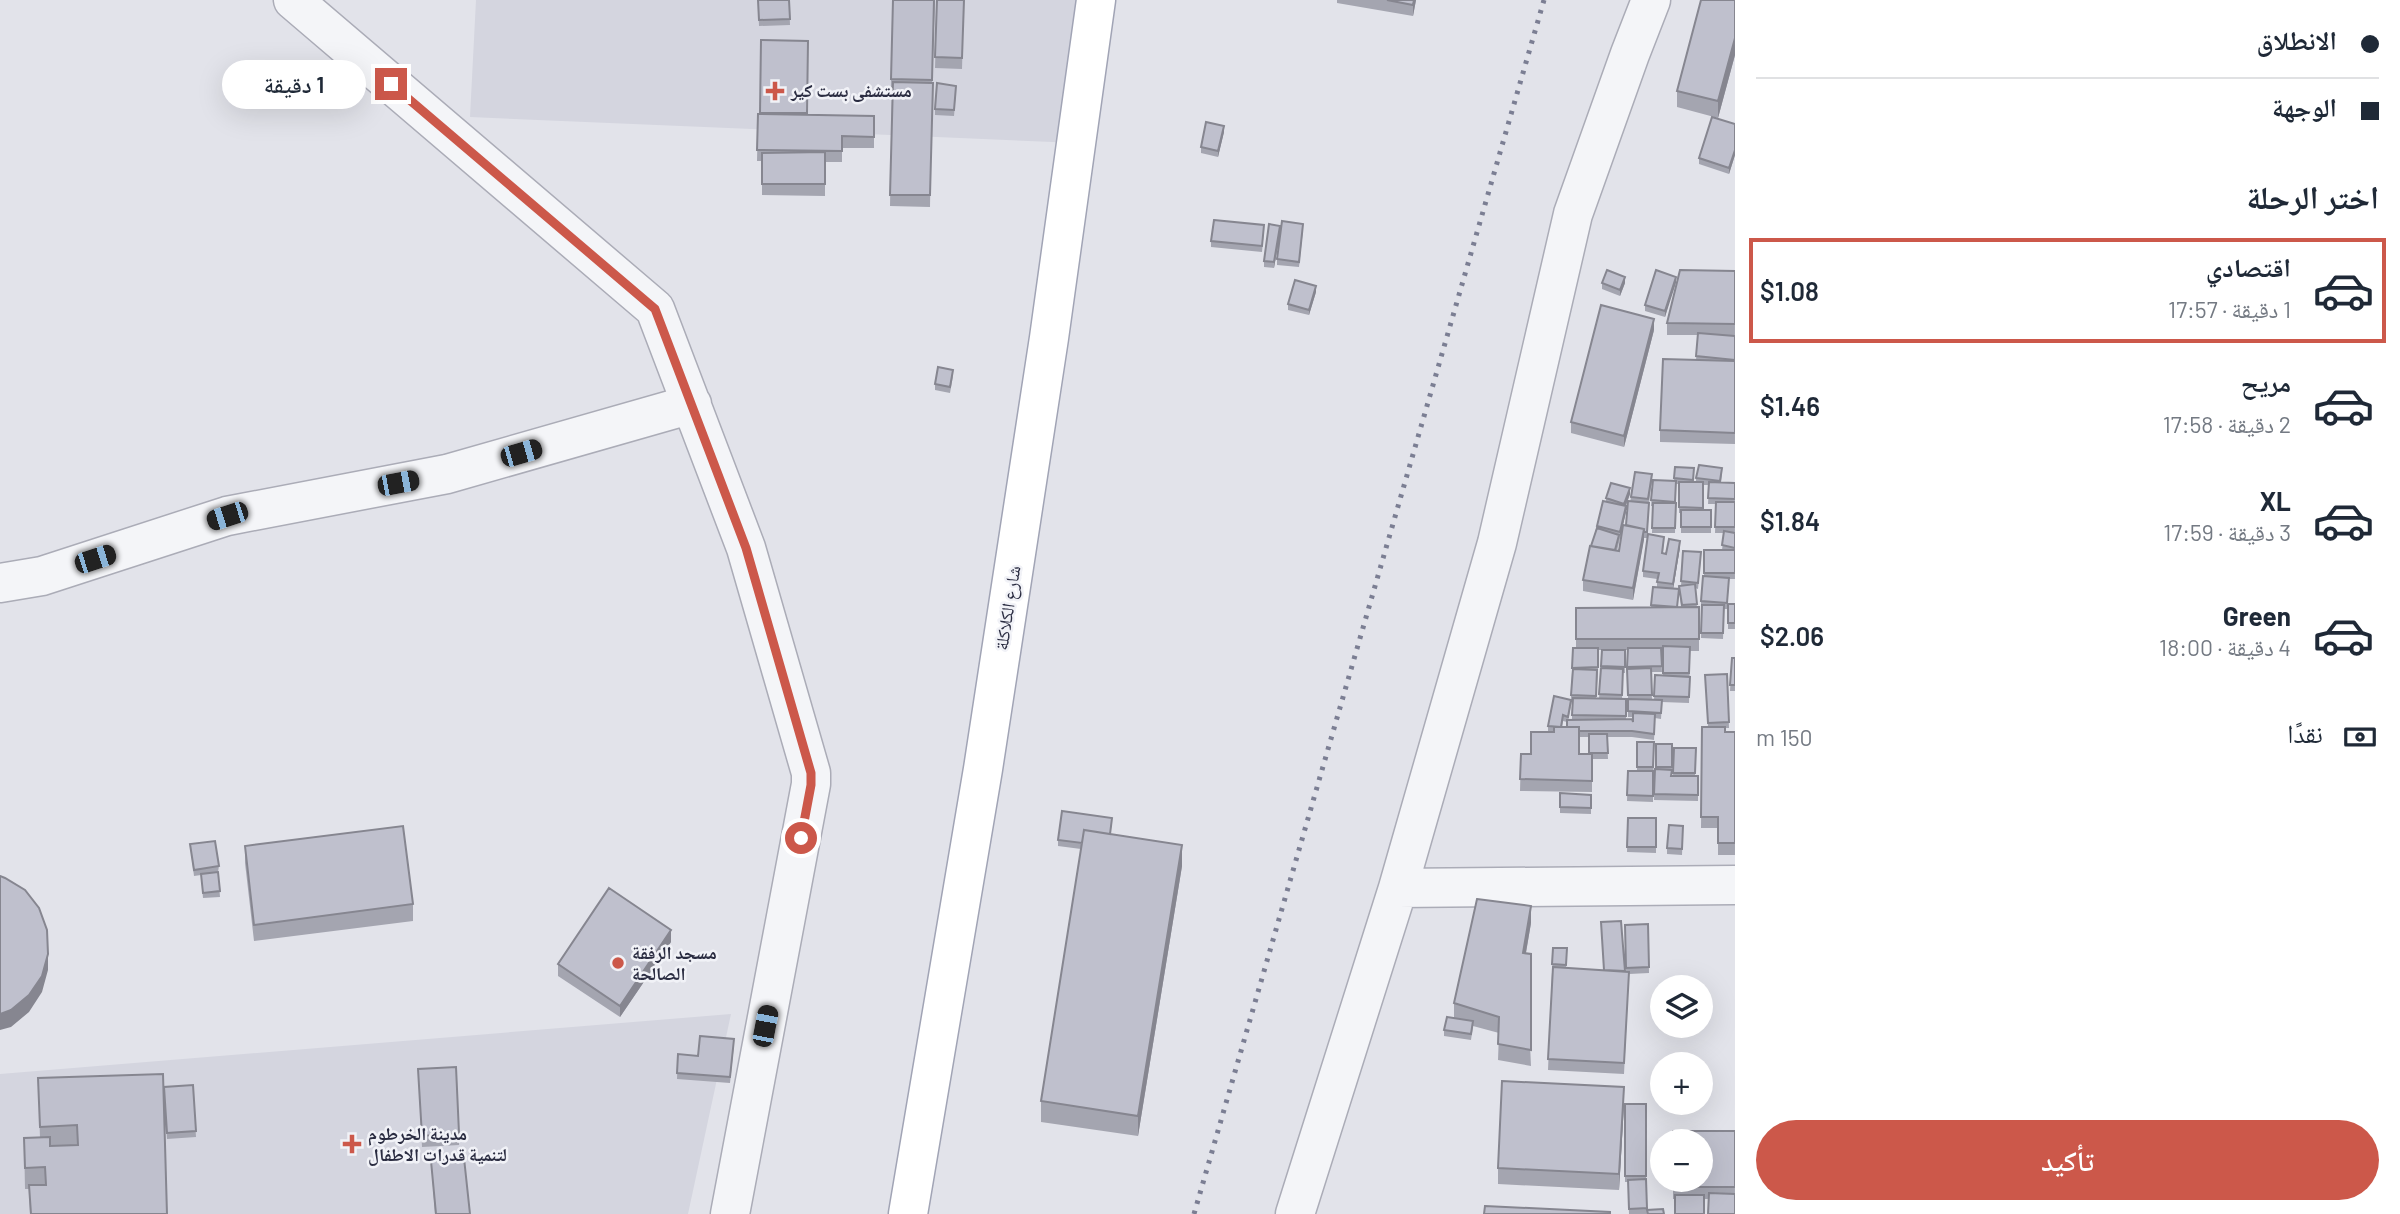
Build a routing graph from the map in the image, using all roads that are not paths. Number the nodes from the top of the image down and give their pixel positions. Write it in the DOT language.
graph roads {
  1 [pos="293,0"];
  2 [pos="1096,0"];
  3 [pos="1651,0"];
  4 [pos="692,404"];
  5 [pos="0,583"];
  6 [pos="1735,885"];
  7 [pos="1398,888"];
  8 [pos="730,1214"];
  9 [pos="908,1214"];
  10 [pos="1295,1214"];
  1 -- 4 [label="street"];
  2 -- 9 [label="main road, شارع الكلاكلة"];
  3 -- 7 [label="street"];
  4 -- 5 [label="street"];
  4 -- 8 [label="street"];
  6 -- 7 [label="street"];
  7 -- 10 [label="street"];
}
